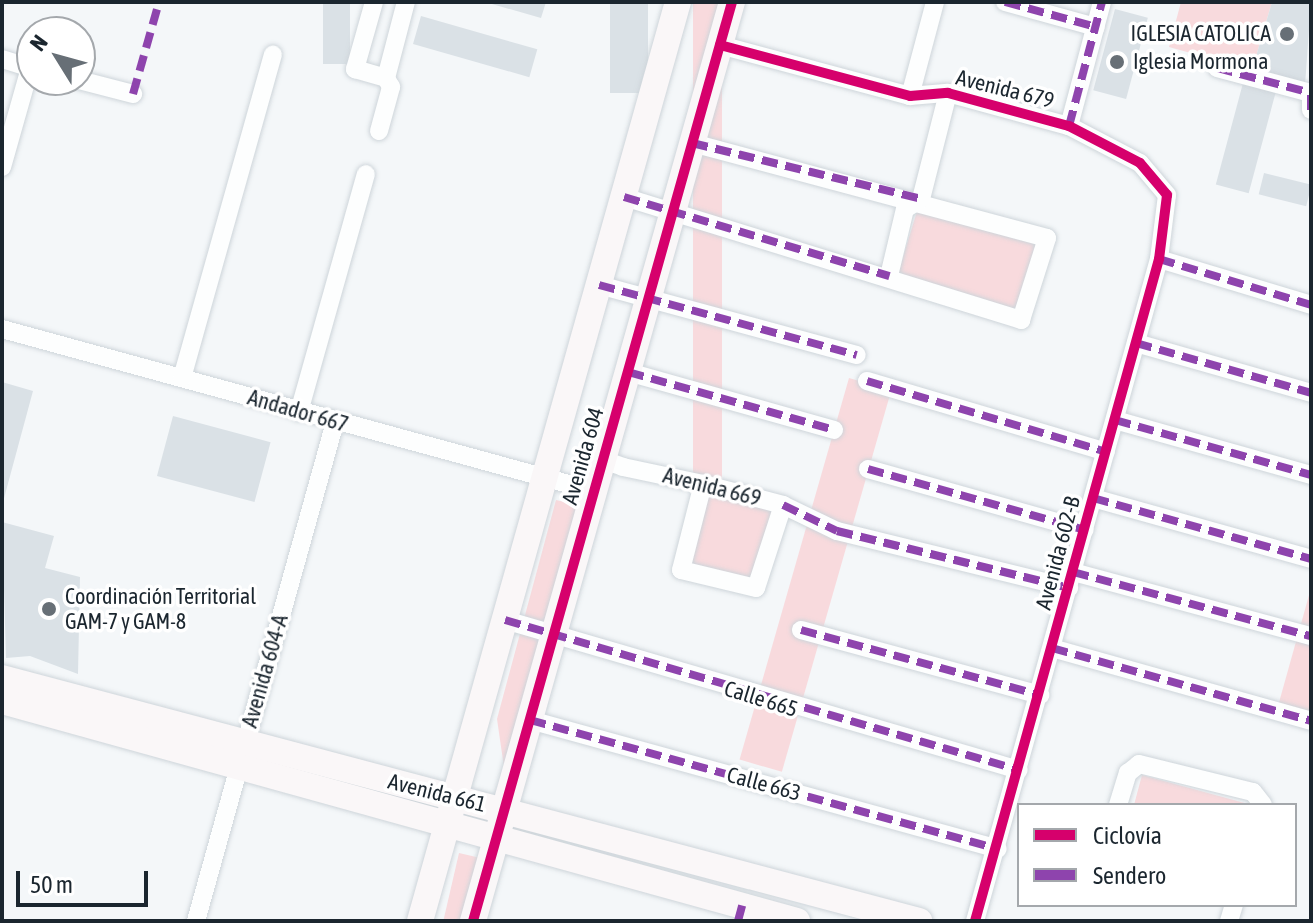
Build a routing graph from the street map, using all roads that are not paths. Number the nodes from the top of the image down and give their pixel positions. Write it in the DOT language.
graph roads {
  1 [pos="374,2"];
  2 [pos="406,2"];
  3 [pos="678,2"];
  4 [pos="732,2"];
  5 [pos="935,2"];
  6 [pos="1005,2"];
  7 [pos="1102,2"];
  8 [pos="1096,27"];
  9 [pos="720,45"];
  10 [pos="273,55"];
  11 [pos="1217,68"];
  12 [pos="386,78"];
  13 [pos="96,84"];
  14 [pos="948,93"];
  15 [pos="133,94"];
  16 [pos="1311,94"];
  17 [pos="23,96"];
  18 [pos="910,96"];
  19 [pos="1311,110"];
  20 [pos="1069,126"];
  21 [pos="379,131"];
  22 [pos="692,143"];
  23 [pos="2,167"];
  24 [pos="366,174"];
  25 [pos="1167,195"];
  26 [pos="624,197"];
  27 [pos="921,199"];
  28 [pos="672,215"];
  29 [pos="1159,259"];
  30 [pos="889,276"];
  31 [pos="599,285"];
  32 [pos="649,298"];
  33 [pos="1311,305"];
  34 [pos="2,329"];
  35 [pos="1136,343"];
  36 [pos="857,355"];
  37 [pos="628,372"];
  38 [pos="182,378"];
  39 [pos="867,381"];
  40 [pos="1311,393"];
  41 [pos="299,412"];
  42 [pos="1115,420"];
  43 [pos="335,422"];
  44 [pos="834,430"];
  45 [pos="1106,452"];
  46 [pos="603,460"];
  47 [pos="868,469"];
  48 [pos="1311,475"];
  49 [pos="544,478"];
  50 [pos="703,484"];
  51 [pos="594,491"];
  52 [pos="1093,498"];
  53 [pos="783,505"];
  54 [pos="1085,530"];
  55 [pos="1311,559"];
  56 [pos="1071,580"];
  57 [pos="505,620"];
  58 [pos="801,630"];
  59 [pos="554,633"];
  60 [pos="1311,636"];
  61 [pos="1052,648"];
  62 [pos="2,678"];
  63 [pos="1040,695"];
  64 [pos="2,701"];
  65 [pos="530,720"];
  66 [pos="1311,721"];
  67 [pos="166,734"];
  68 [pos="242,756"];
  69 [pos="1019,770"];
  70 [pos="455,797"];
  71 [pos="1119,803"];
  72 [pos="1261,803"];
  73 [pos="505,810"];
  74 [pos="447,825"];
  75 [pos="497,839"];
  76 [pos="998,849"];
  77 [pos="740,914"];
  78 [pos="196,921"];
  79 [pos="420,921"];
  80 [pos="473,921"];
  81 [pos="797,921"];
  82 [pos="919,921"];
  83 [pos="975,921"];
  1 -- 12 [label="street"];
  2 -- 12 [label="street"];
  3 -- 26 [label="street, Avenida 604"];
  4 -- 9 [label="street, Avenida 604"];
  5 -- 18 [label="street"];
  6 -- 8 [label="street"];
  7 -- 8 [label="street"];
  8 -- 20 [label="street"];
  9 -- 18 [label="street, Avenida 679"];
  9 -- 22 [label="street, Avenida 604"];
  10 -- 38 [label="street"];
  11 -- 16 [label="street"];
  12 -- 21 [label="street"];
  13 -- 15 [label="street"];
  14 -- 18 [label="street, Avenida 679"];
  14 -- 20 [label="street, Avenida 679"];
  14 -- 27 [label="street"];
  16 -- 19 [label="street"];
  17 -- 23 [label="street"];
  20 -- 25 [label="street, Avenida 679"];
  22 -- 27 [label="street"];
  22 -- 28 [label="street, Avenida 604"];
  24 -- 41 [label="street"];
  25 -- 29 [label="street, Avenida 602-B"];
  26 -- 28 [label="street"];
  26 -- 31 [label="street, Avenida 604"];
  27 -- 30 [label="street"];
  27 -- 30 [label="street"];
  28 -- 30 [label="street"];
  28 -- 32 [label="street, Avenida 604"];
  29 -- 33 [label="street"];
  29 -- 35 [label="street, Avenida 602-B"];
  31 -- 32 [label="street"];
  31 -- 49 [label="street, Avenida 604"];
  32 -- 36 [label="street"];
  32 -- 37 [label="street, Avenida 604"];
  34 -- 38 [label="street, Andador 667"];
  35 -- 40 [label="street"];
  35 -- 42 [label="street, Avenida 602-B"];
  37 -- 44 [label="street"];
  37 -- 46 [label="street, Avenida 604"];
  38 -- 41 [label="street, Andador 667"];
  39 -- 45 [label="street"];
  41 -- 43 [label="street, Andador 667"];
  42 -- 45 [label="street, Avenida 602-B"];
  42 -- 48 [label="street"];
  43 -- 49 [label="street, Andador 667"];
  43 -- 68 [label="street, Avenida 604-A"];
  45 -- 52 [label="street, Avenida 602-B"];
  46 -- 50 [label="street, Avenida 669"];
  46 -- 51 [label="street, Avenida 604"];
  47 -- 54 [label="street"];
  49 -- 51 [label="street, Andador 667"];
  49 -- 57 [label="street, Avenida 604"];
  50 -- 53 [label="street, Avenida 669"];
  50 -- 53 [label="street, Avenida 669"];
  51 -- 59 [label="street, Avenida 604"];
  52 -- 54 [label="street, Avenida 602-B"];
  52 -- 55 [label="street"];
  53 -- 56 [label="street"];
  54 -- 56 [label="street, Avenida 602-B"];
  56 -- 60 [label="street"];
  56 -- 61 [label="street, Avenida 602-B"];
  57 -- 59 [label="street, Calle 665"];
  57 -- 70 [label="street, Avenida 604"];
  58 -- 63 [label="street"];
  59 -- 65 [label="street, Avenida 604"];
  59 -- 69 [label="street, Calle 665"];
  61 -- 63 [label="street, Avenida 602-B"];
  61 -- 66 [label="street"];
  62 -- 67 [label="street, Avenida 661"];
  63 -- 69 [label="street, Avenida 602-B"];
  64 -- 67 [label="street, Avenida 661"];
  65 -- 73 [label="street, Avenida 604"];
  65 -- 76 [label="street, Calle 663"];
  67 -- 68 [label="street, Avenida 661"];
  68 -- 70 [label="street, Avenida 661"];
  68 -- 74 [label="street, Avenida 661"];
  68 -- 78 [label="street, Avenida 604-A"];
  69 -- 76 [label="street, Avenida 602-B"];
  70 -- 73 [label="street, Avenida 661"];
  70 -- 74 [label="street, Avenida 604"];
  71 -- 72 [label="street"];
  73 -- 75 [label="street, Avenida 604"];
  73 -- 82 [label="street, Avenida 661"];
  74 -- 75 [label="street, Avenida 661"];
  74 -- 79 [label="street, Avenida 604"];
  75 -- 77 [label="street, Avenida 661"];
  75 -- 80 [label="street, Avenida 604"];
  76 -- 83 [label="street, Avenida 602-B"];
  77 -- 81 [label="street, Avenida 661"];
}
